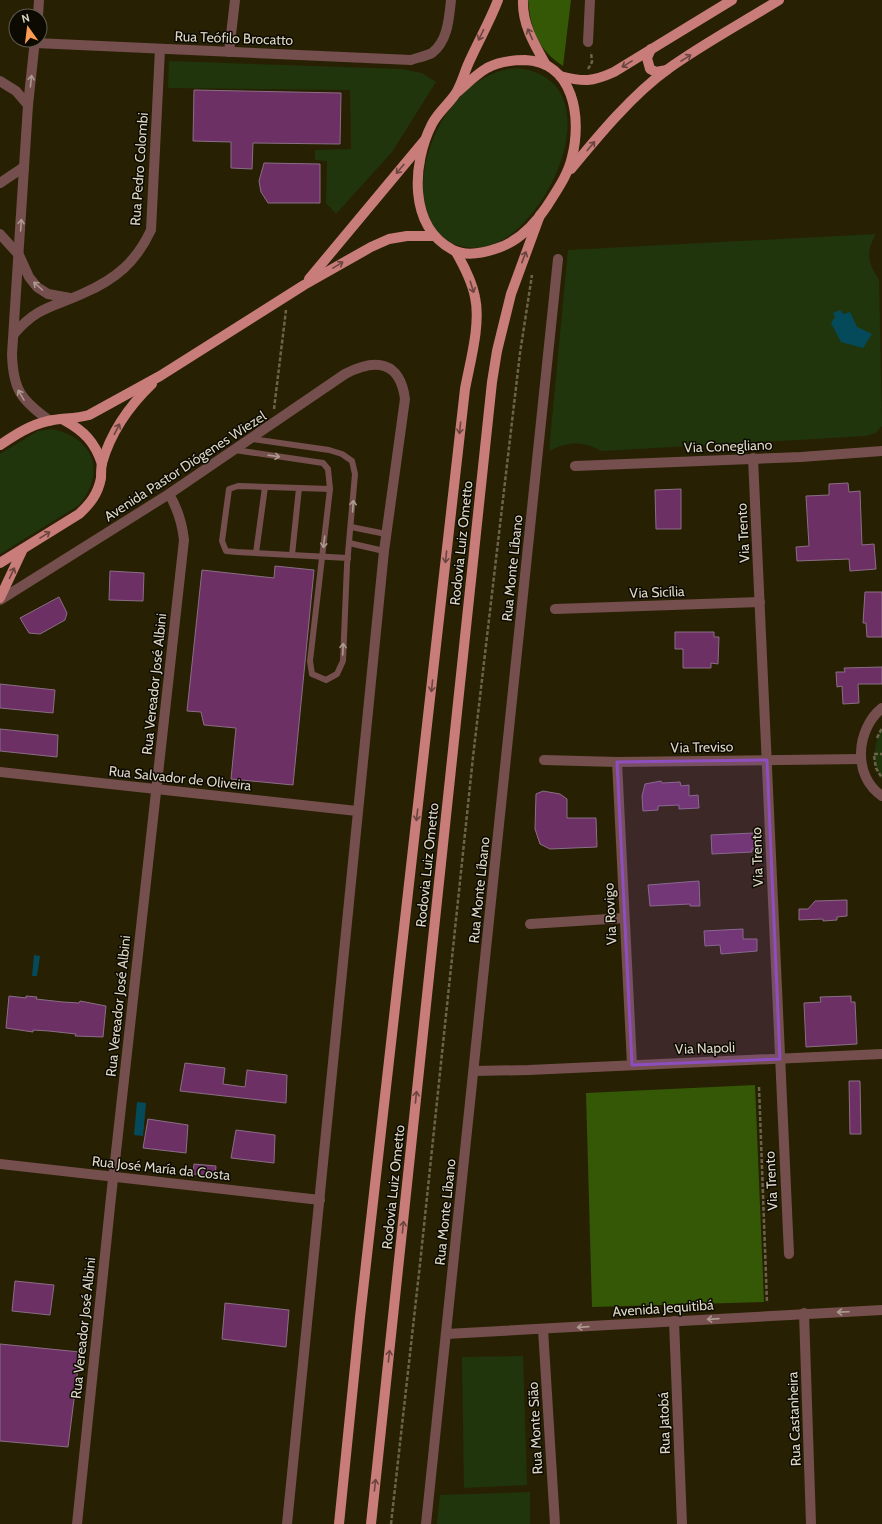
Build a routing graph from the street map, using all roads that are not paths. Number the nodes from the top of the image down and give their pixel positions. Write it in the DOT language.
graph roads {
  1 [pos="235,0"];
  2 [pos="450,0"];
  3 [pos="498,0"];
  4 [pos="523,0"];
  5 [pos="590,0"];
  6 [pos="732,0"];
  7 [pos="779,0"];
  8 [pos="588,42"];
  9 [pos="48,43"];
  10 [pos="34,48"];
  11 [pos="160,49"];
  12 [pos="651,49"];
  13 [pos="229,52"];
  14 [pos="546,65"];
  15 [pos="668,70"];
  16 [pos="560,76"];
  17 [pos="0,81"];
  18 [pos="456,93"];
  19 [pos="28,105"];
  20 [pos="425,139"];
  21 [pos="24,167"];
  22 [pos="566,176"];
  23 [pos="0,183"];
  24 [pos="540,215"];
  25 [pos="0,234"];
  26 [pos="434,236"];
  27 [pos="456,252"];
  28 [pos="19,255"];
  29 [pos="558,259"];
  30 [pos="304,285"];
  31 [pos="71,299"];
  32 [pos="14,334"];
  33 [pos="160,376"];
  34 [pos="64,420"];
  35 [pos="50,421"];
  36 [pos="252,439"];
  37 [pos="0,445"];
  38 [pos="235,450"];
  39 [pos="882,451"];
  40 [pos="753,458"];
  41 [pos="102,464"];
  42 [pos="575,466"];
  43 [pos="265,487"];
  44 [pos="299,488"];
  45 [pos="330,490"];
  46 [pos="169,494"];
  47 [pos="352,527"];
  48 [pos="386,534"];
  49 [pos="349,543"];
  50 [pos="23,549"];
  51 [pos="384,551"];
  52 [pos="256,553"];
  53 [pos="292,555"];
  54 [pos="322,557"];
  55 [pos="348,558"];
  56 [pos="0,563"];
  57 [pos="0,599"];
  58 [pos="760,602"];
  59 [pos="555,609"];
  60 [pos="882,708"];
  61 [pos="861,759"];
  62 [pos="544,760"];
  63 [pos="767,760"];
  64 [pos="617,762"];
  65 [pos="0,772"];
  66 [pos="156,789"];
  67 [pos="882,796"];
  68 [pos="358,811"];
  69 [pos="624,918"];
  70 [pos="530,924"];
  71 [pos="882,1054"];
  72 [pos="780,1059"];
  73 [pos="632,1066"];
  74 [pos="474,1071"];
  75 [pos="0,1164"];
  76 [pos="113,1177"];
  77 [pos="320,1200"];
  78 [pos="789,1254"];
  79 [pos="882,1310"];
  80 [pos="804,1313"];
  81 [pos="674,1321"];
  82 [pos="543,1330"];
  83 [pos="446,1334"];
  84 [pos="77,1524"];
  85 [pos="287,1524"];
  86 [pos="338,1524"];
  87 [pos="371,1524"];
  88 [pos="426,1524"];
  89 [pos="555,1524"];
  90 [pos="682,1524"];
  91 [pos="811,1524"];
  1 -- 13 [label="street"];
  2 -- 13 [label="street, Rua Teófilo Brocatto"];
  3 -- 18 [label="main road, one-way"];
  14 -- 4 [label="main road, one-way"];
  5 -- 8 [label="street"];
  6 -- 12 [label="main road"];
  15 -- 7 [label="main road, one-way"];
  9 -- 11 [label="street, Rua Teófilo Brocatto"];
  19 -- 10 [label="street, one-way"];
  11 -- 13 [label="street, Rua Teófilo Brocatto"];
  11 -- 31 [label="street, Rua Pedro Colombi"];
  12 -- 15 [label="main road"];
  12 -- 16 [label="main road, one-way"];
  14 -- 16 [label="main road"];
  14 -- 18 [label="main road"];
  22 -- 15 [label="main road, one-way"];
  16 -- 22 [label="main road"];
  17 -- 19 [label="street"];
  18 -- 20 [label="main road"];
  19 -- 21 [label="street"];
  20 -- 26 [label="main road"];
  20 -- 30 [label="main road, one-way"];
  21 -- 23 [label="street"];
  28 -- 21 [label="street, one-way"];
  22 -- 24 [label="main road"];
  24 -- 27 [label="main road"];
  87 -- 24 [label="main road, Rodovia Luiz Ometto, one-way"];
  25 -- 28 [label="street"];
  26 -- 27 [label="main road"];
  30 -- 26 [label="main road, one-way"];
  27 -- 86 [label="main road, Rodovia Luiz Ometto, one-way"];
  31 -- 28 [label="street, one-way"];
  28 -- 32 [label="street"];
  29 -- 74 [label="street, Rua Monte Líbano"];
  30 -- 33 [label="main road"];
  31 -- 32 [label="street, Rua Pedro Colombi"];
  35 -- 32 [label="street, one-way"];
  33 -- 34 [label="main road"];
  41 -- 33 [label="main road, one-way"];
  34 -- 35 [label="main road"];
  34 -- 41 [label="main road"];
  35 -- 37 [label="main road"];
  36 -- 38 [label="street, Avenida Pastor Diógenes Wiezel"];
  47 -- 36 [label="lane, one-way"];
  36 -- 48 [label="street, Avenida Pastor Diógenes Wiezel"];
  38 -- 45 [label="lane, one-way"];
  38 -- 46 [label="street, Avenida Pastor Diógenes Wiezel"];
  39 -- 40 [label="street, Via Conegliano"];
  40 -- 42 [label="street, Via Conegliano"];
  40 -- 58 [label="street, Via Trento"];
  50 -- 41 [label="main road, one-way"];
  43 -- 44 [label="lane"];
  43 -- 52 [label="lane"];
  43 -- 52 [label="lane"];
  44 -- 45 [label="lane"];
  44 -- 53 [label="lane"];
  45 -- 54 [label="lane, one-way"];
  46 -- 57 [label="street, Avenida Pastor Diógenes Wiezel"];
  46 -- 66 [label="street, Rua Vereador José Albini"];
  47 -- 48 [label="lane"];
  47 -- 49 [label="lane"];
  48 -- 51 [label="street"];
  49 -- 51 [label="lane"];
  49 -- 55 [label="lane"];
  50 -- 56 [label="main road"];
  57 -- 50 [label="main road, one-way"];
  51 -- 68 [label="street"];
  52 -- 53 [label="lane"];
  53 -- 54 [label="lane"];
  54 -- 55 [label="lane"];
  54 -- 55 [label="lane, one-way"];
  58 -- 59 [label="street, Via Sicília"];
  58 -- 63 [label="street, Via Trento"];
  60 -- 61 [label="street"];
  61 -- 63 [label="street, Via Treviso"];
  61 -- 67 [label="street"];
  62 -- 64 [label="street, Via Treviso"];
  63 -- 64 [label="street, Via Treviso"];
  63 -- 72 [label="street, Via Trento"];
  64 -- 69 [label="street, Via Rovigo"];
  65 -- 66 [label="street, Rua Salvador de Oliveira"];
  66 -- 68 [label="street, Rua Salvador de Oliveira"];
  66 -- 76 [label="street, Rua Vereador José Albini"];
  68 -- 77 [label="street"];
  69 -- 70 [label="street"];
  69 -- 73 [label="street, Via Rovigo"];
  71 -- 72 [label="street, Via Napoli"];
  72 -- 73 [label="street, Via Napoli"];
  72 -- 78 [label="street, Via Trento"];
  73 -- 74 [label="street, Via Napoli"];
  74 -- 83 [label="street, Rua Monte Líbano"];
  75 -- 76 [label="street, Rua José María da Costa"];
  76 -- 77 [label="street, Rua José María da Costa"];
  76 -- 84 [label="street, Rua Vereador José Albini"];
  77 -- 85 [label="street"];
  79 -- 80 [label="street, Avenida Jequitibá, one-way"];
  80 -- 81 [label="street, Avenida Jequitibá, one-way"];
  80 -- 91 [label="street, Rua Castanheira"];
  81 -- 82 [label="street, Avenida Jequitibá, one-way"];
  81 -- 90 [label="street, Rua Jatobá"];
  82 -- 83 [label="street, Avenida Jequitibá"];
  82 -- 89 [label="street, Rua Monte Sião"];
  83 -- 88 [label="street, Rua Monte Líbano"];
}
